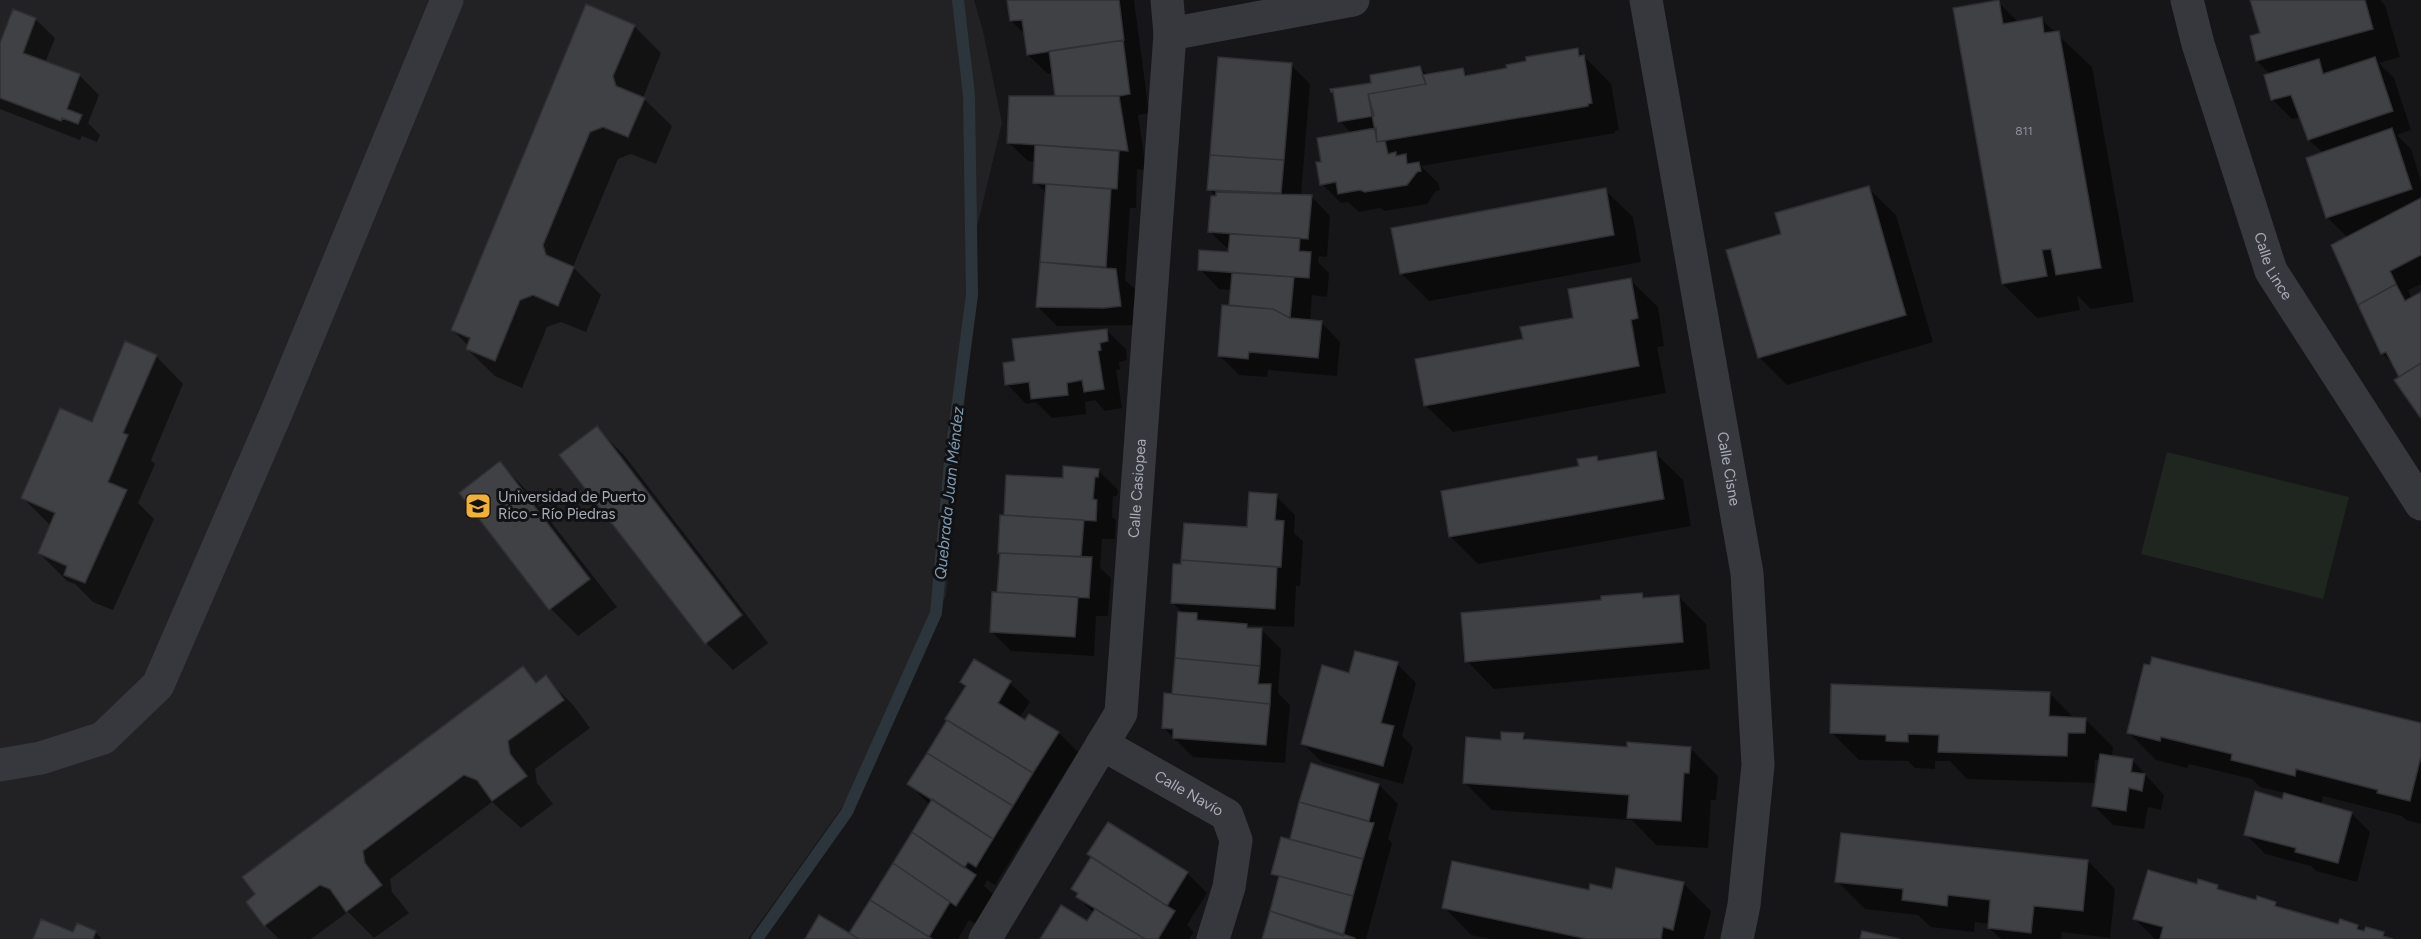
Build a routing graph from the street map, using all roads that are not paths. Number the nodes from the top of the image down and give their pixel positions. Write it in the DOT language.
graph roads {
  1 [pos="447,0"];
  2 [pos="1167,0"];
  3 [pos="1353,0"];
  4 [pos="1646,0"];
  5 [pos="2187,0"];
  6 [pos="1170,34"];
  7 [pos="2421,504"];
  8 [pos="1102,744"];
  9 [pos="0,765"];
  10 [pos="986,939"];
  11 [pos="1213,939"];
  12 [pos="1737,939"];
  1 -- 9 [label="street"];
  2 -- 6 [label="street, Calle Casiopea"];
  3 -- 6 [label="street"];
  4 -- 12 [label="street, Calle Cisne"];
  5 -- 7 [label="street, Calle Lince"];
  6 -- 8 [label="street, Calle Casiopea"];
  8 -- 10 [label="street, Calle Casiopea"];
  8 -- 11 [label="street, Calle Navío"];
}
